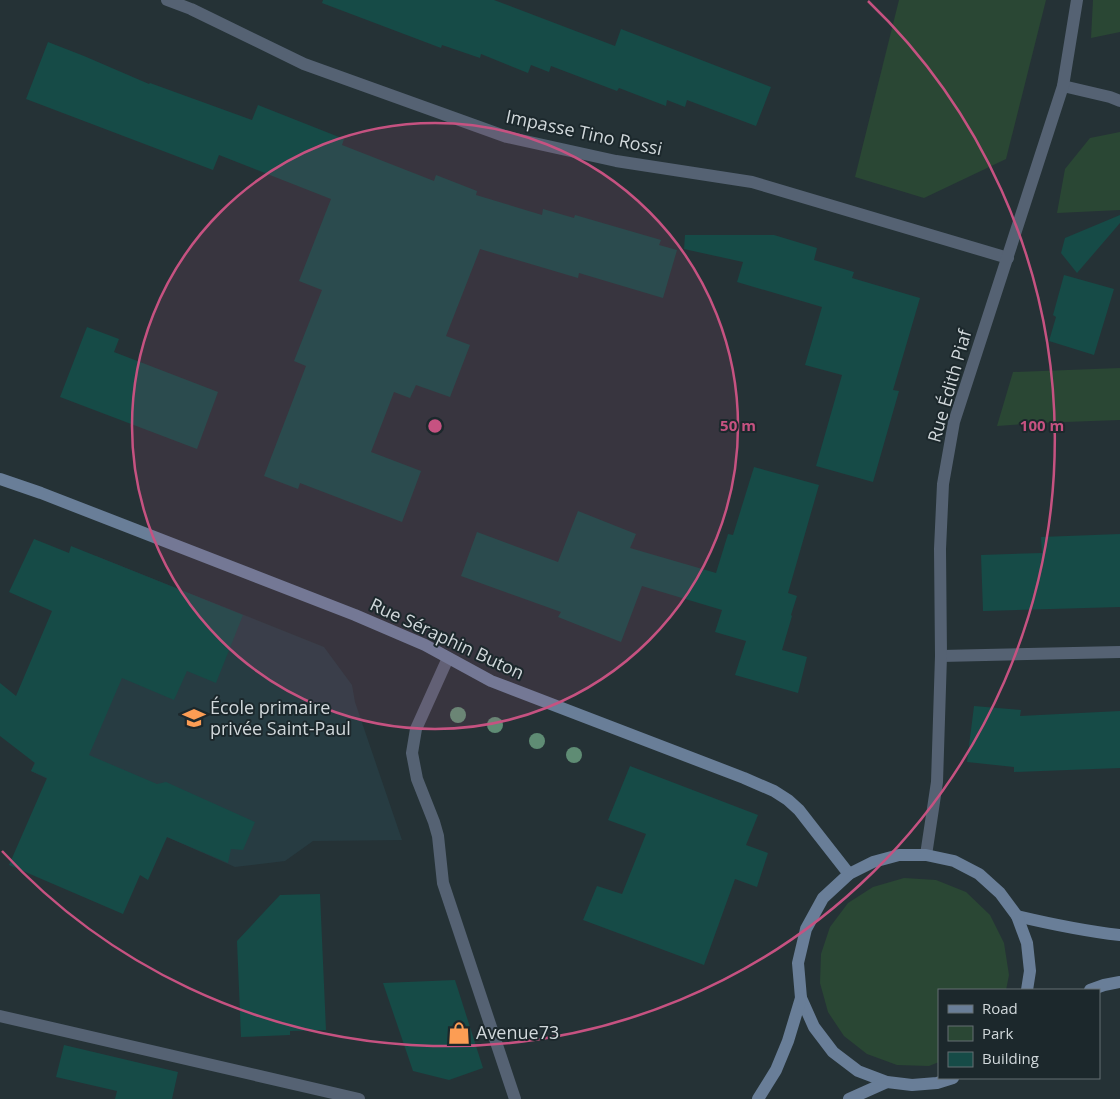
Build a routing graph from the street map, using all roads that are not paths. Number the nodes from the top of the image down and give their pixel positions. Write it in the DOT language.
graph roads {
  1 [pos="167,0"];
  2 [pos="1077,0"];
  3 [pos="1063,86"];
  4 [pos="1120,101"];
  5 [pos="1008,258"];
  6 [pos="0,479"];
  7 [pos="1120,652"];
  8 [pos="941,656"];
  9 [pos="448,658"];
  10 [pos="926,855"];
  11 [pos="849,874"];
  12 [pos="1016,916"];
  13 [pos="1120,935"];
  14 [pos="1120,982"];
  15 [pos="1027,989"];
  16 [pos="1093,989"];
  17 [pos="802,998"];
  18 [pos="0,1016"];
  19 [pos="950,1079"];
  20 [pos="887,1082"];
  21 [pos="359,1099"];
  22 [pos="515,1099"];
  23 [pos="758,1099"];
  24 [pos="850,1099"];
  1 -- 5 [label="street, Impasse Tino Rossi"];
  2 -- 3 [label="street, Rue Édith Piaf"];
  3 -- 4 [label="street"];
  3 -- 5 [label="street, Rue Édith Piaf"];
  5 -- 8 [label="street, Rue Édith Piaf"];
  6 -- 9 [label="street, Rue Séraphin Buton"];
  7 -- 8 [label="street"];
  8 -- 10 [label="street, Rue Édith Piaf"];
  9 -- 11 [label="street, Rue Séraphin Buton"];
  9 -- 22 [label="street"];
  10 -- 11 [label="street"];
  10 -- 12 [label="street"];
  11 -- 17 [label="street"];
  12 -- 13 [label="street"];
  12 -- 15 [label="street"];
  14 -- 16 [label="street"];
  17 -- 20 [label="street"];
  17 -- 23 [label="street"];
  18 -- 21 [label="street"];
  19 -- 20 [label="street"];
  20 -- 24 [label="street"];
}
